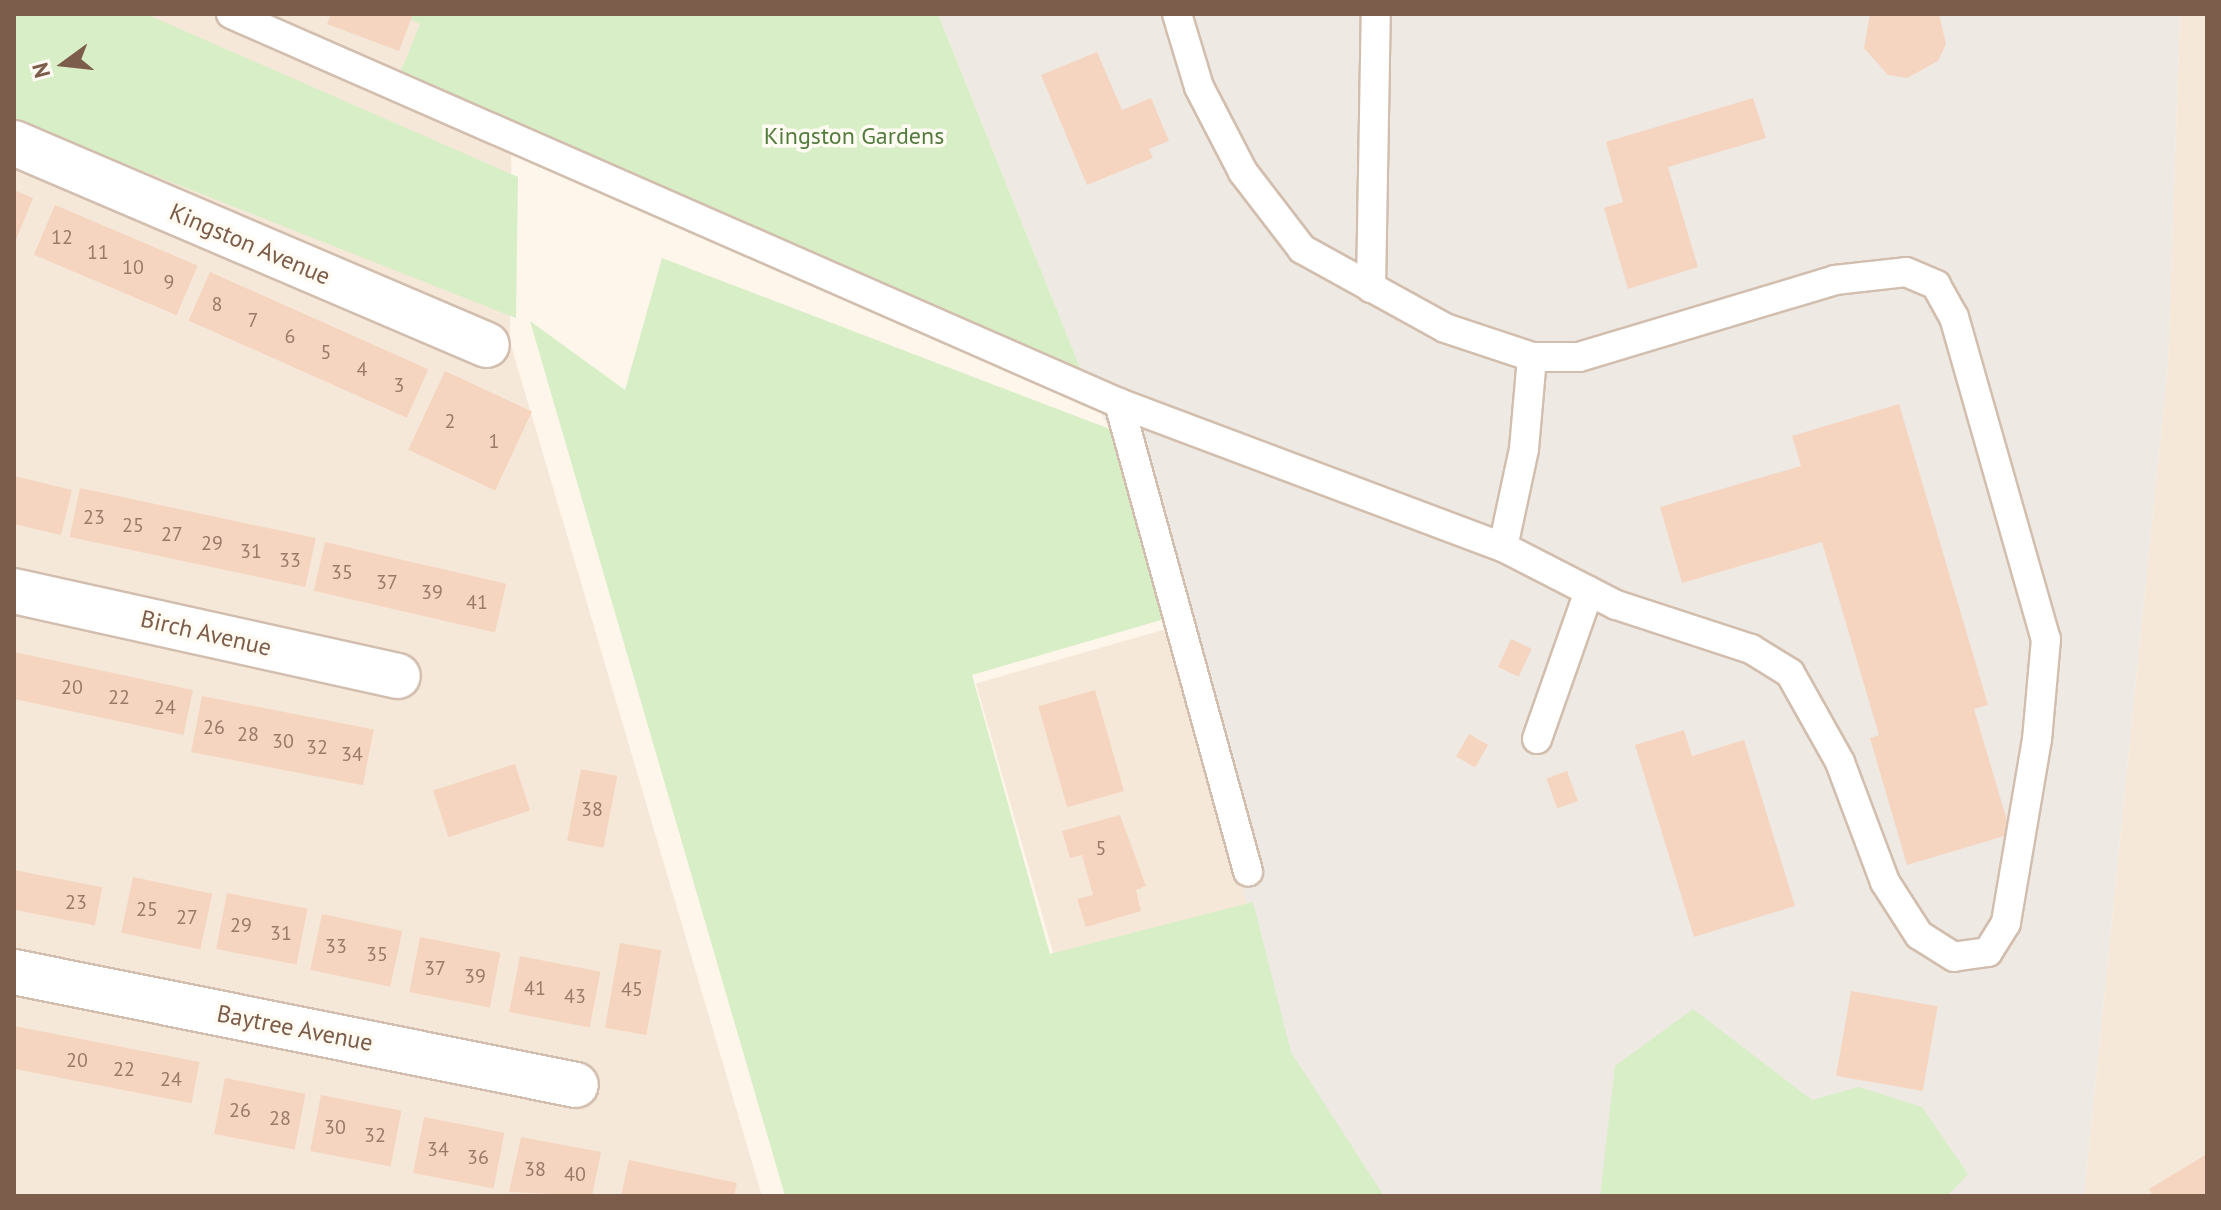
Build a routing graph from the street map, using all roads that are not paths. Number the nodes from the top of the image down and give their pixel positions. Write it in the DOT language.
graph roads {
  1 [pos="231,14"];
  2 [pos="1177,14"];
  3 [pos="1376,14"];
  4 [pos="14,143"];
  5 [pos="1371,288"];
  6 [pos="487,345"];
  7 [pos="1532,357"];
  8 [pos="1119,403"];
  9 [pos="1503,547"];
  10 [pos="14,591"];
  11 [pos="1589,591"];
  12 [pos="398,676"];
  13 [pos="1537,739"];
  14 [pos="1248,872"];
  15 [pos="14,972"];
  16 [pos="576,1085"];
  1 -- 8 [label="lane"];
  2 -- 5 [label="lane"];
  3 -- 5 [label="lane"];
  4 -- 6 [label="street, Kingston Avenue"];
  5 -- 7 [label="lane"];
  7 -- 9 [label="lane"];
  7 -- 11 [label="lane"];
  8 -- 9 [label="lane"];
  8 -- 14 [label="lane"];
  9 -- 11 [label="lane"];
  10 -- 12 [label="street, Birch Avenue"];
  11 -- 13 [label="lane"];
  15 -- 16 [label="street, Baytree Avenue"];
}
